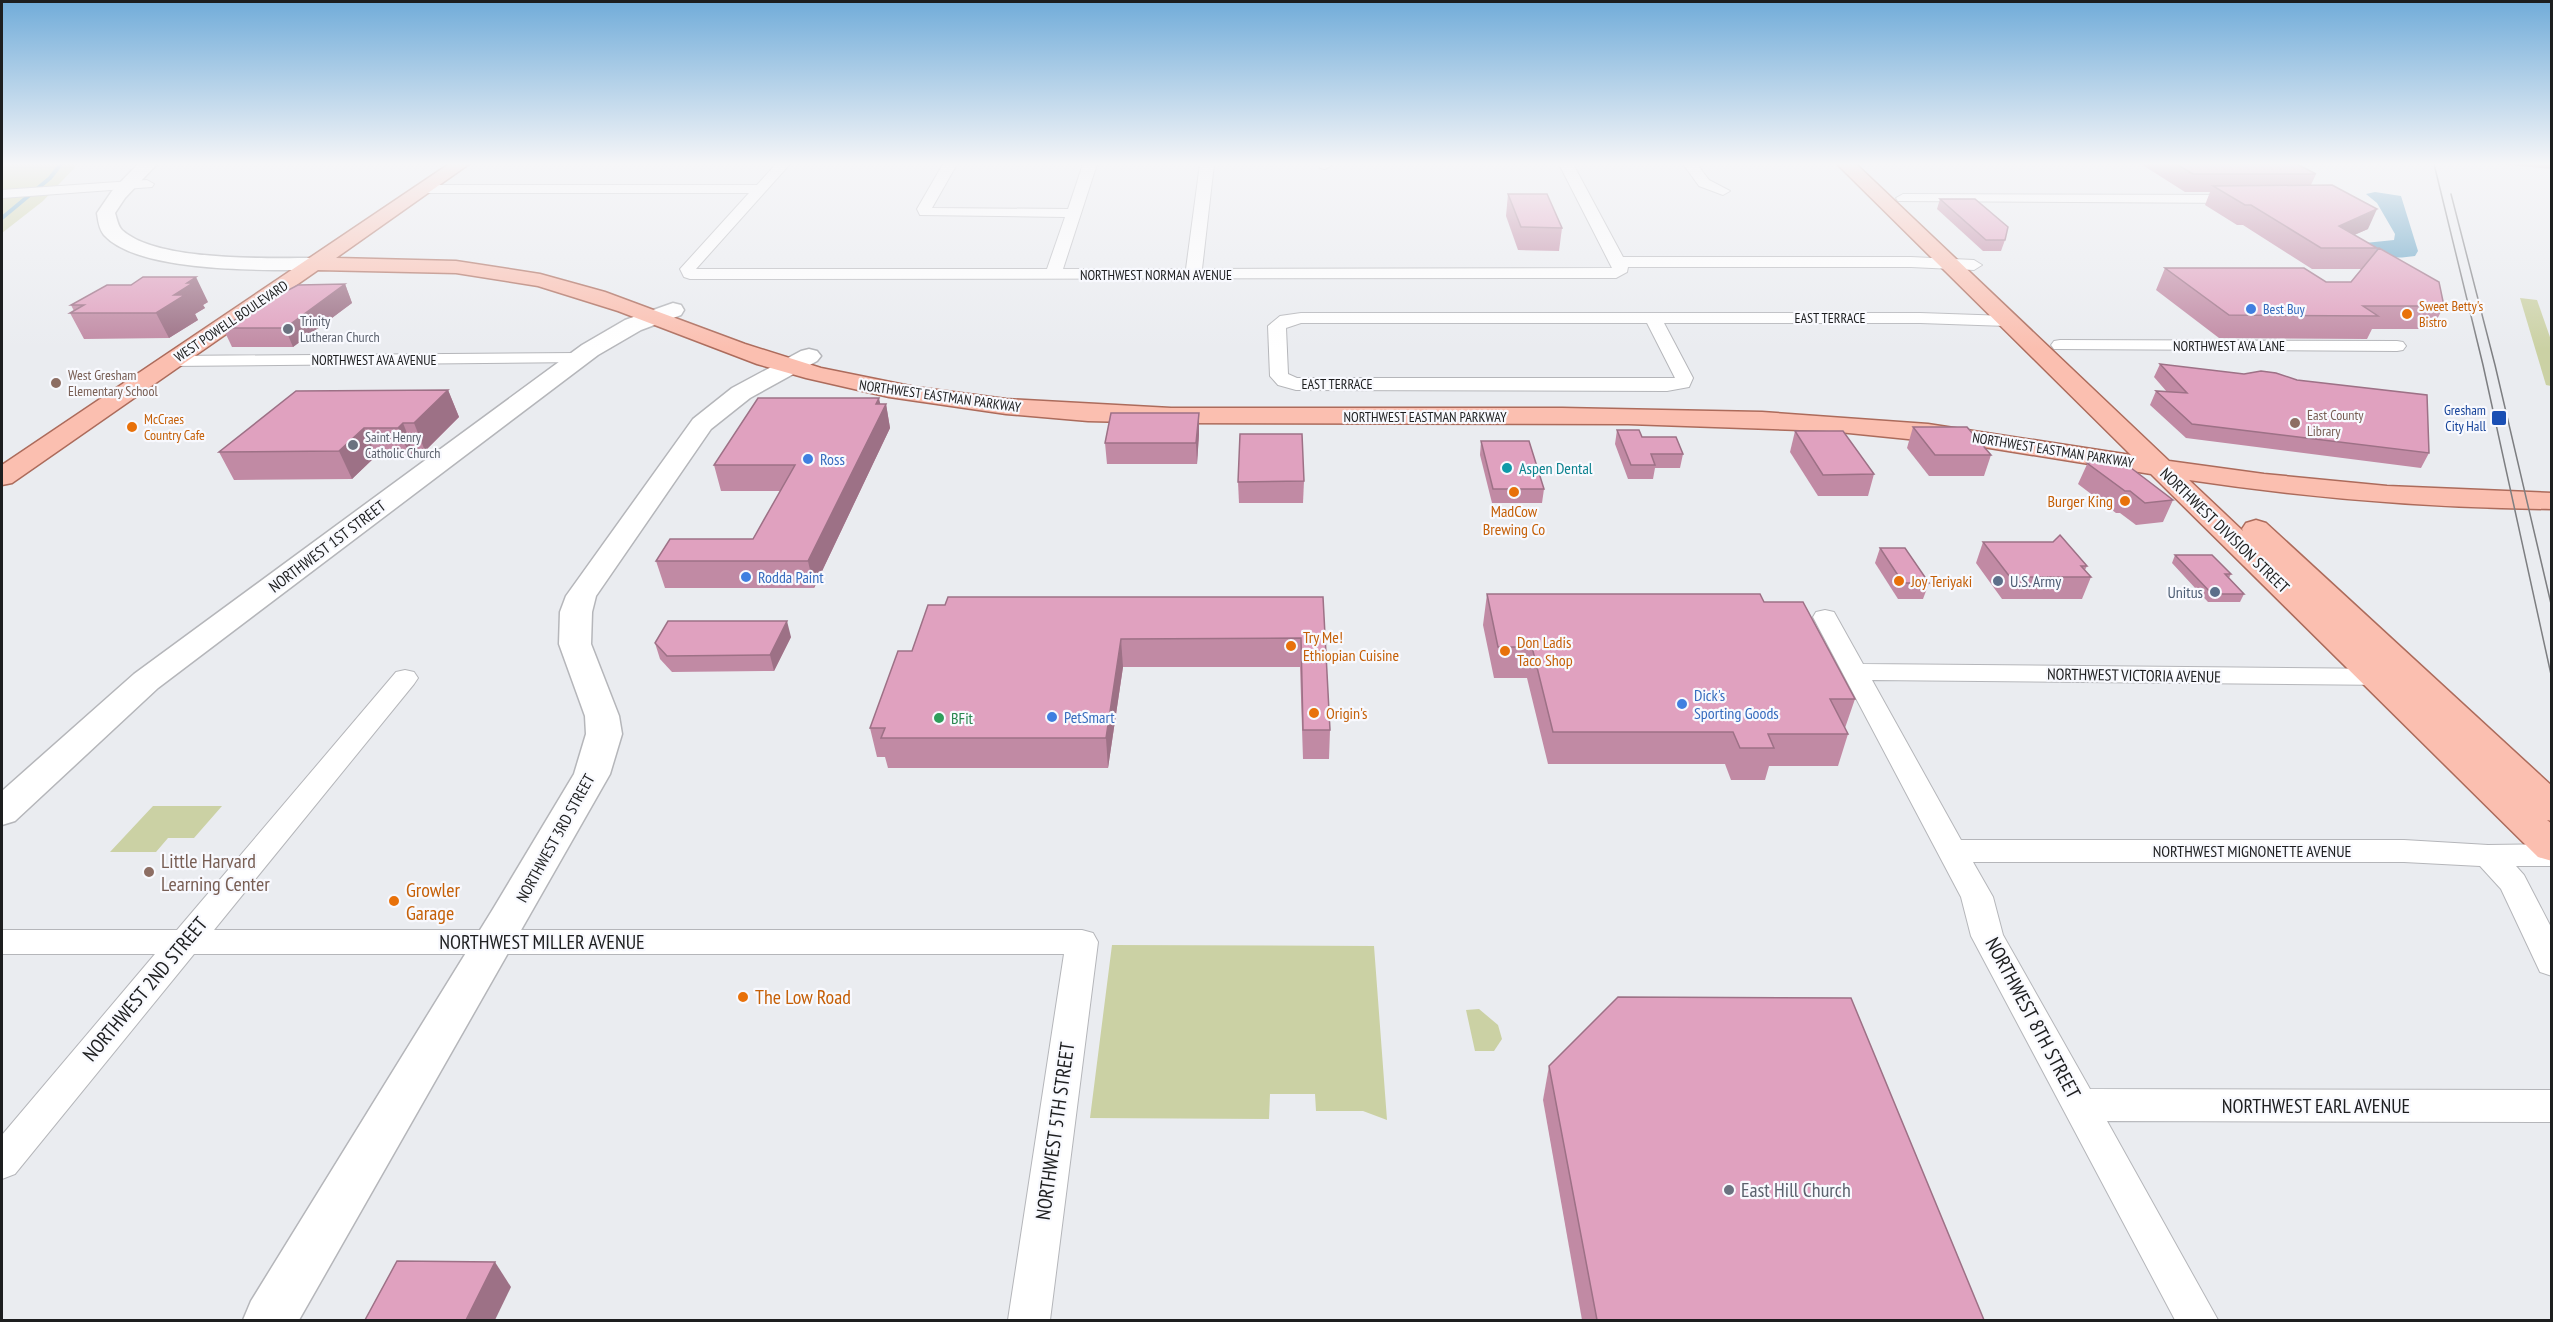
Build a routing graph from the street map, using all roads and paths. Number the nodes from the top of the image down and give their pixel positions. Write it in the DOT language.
graph roads {
  1 [pos="110,226"];
  2 [pos="138,226"];
  3 [pos="370,226"];
  4 [pos="728,226"];
  5 [pos="1070,226"];
  6 [pos="1199,226"];
  7 [pos="1598,226"];
  8 [pos="1909,226"];
  9 [pos="1932,226"];
  10 [pos="320,260"];
  11 [pos="1948,263"];
  12 [pos="1974,265"];
  13 [pos="1619,266"];
  14 [pos="1053,275"];
  15 [pos="1193,275"];
  16 [pos="663,314"];
  17 [pos="1653,319"];
  18 [pos="2007,321"];
  19 [pos="2060,345"];
  20 [pos="2397,346"];
  21 [pos="578,358"];
  22 [pos="171,361"];
  23 [pos="799,361"];
  24 [pos="2170,462"];
  25 [pos="2,477"];
  26 [pos="2552,486"];
  27 [pos="2552,501"];
  28 [pos="1824,617"];
  29 [pos="1856,672"];
  30 [pos="2375,677"];
  31 [pos="2412,677"];
  32 [pos="405,678"];
  33 [pos="2552,808"];
  34 [pos="2,812"];
  35 [pos="2552,847"];
  36 [pos="1952,851"];
  37 [pos="2552,855"];
  38 [pos="2488,856"];
  39 [pos="2,942"];
  40 [pos="183,942"];
  41 [pos="495,942"];
  42 [pos="1082,942"];
  43 [pos="2552,963"];
  44 [pos="2080,1105"];
  45 [pos="2552,1106"];
  46 [pos="2,1162"];
  47 [pos="270,1320"];
  48 [pos="1029,1320"];
  49 [pos="2197,1320"];
  1 -- 10 [label="street"];
  2 -- 10 [label="street"];
  3 -- 10 [label="main road, WEST POWELL BOULEVARD"];
  4 -- 14 [label="street, NORTHWEST NORMAN AVENUE"];
  5 -- 14 [label="street"];
  6 -- 15 [label="street"];
  7 -- 13 [label="street"];
  8 -- 11 [label="main road, NORTHWEST DIVISION STREET"];
  9 -- 12 [label="main road, NORTHWEST DIVISION STREET"];
  10 -- 16 [label="main road, NORTHWEST EASTMAN PARKWAY"];
  10 -- 22 [label="main road, WEST POWELL BOULEVARD"];
  11 -- 12 [label="street, NORTHWEST NORMAN AVENUE"];
  11 -- 13 [label="street, NORTHWEST NORMAN AVENUE"];
  11 -- 18 [label="main road, NORTHWEST DIVISION STREET"];
  12 -- 19 [label="main road, NORTHWEST DIVISION STREET"];
  13 -- 15 [label="street, NORTHWEST NORMAN AVENUE"];
  14 -- 15 [label="street, NORTHWEST NORMAN AVENUE"];
  16 -- 21 [label="street, NORTHWEST 1ST STREET"];
  16 -- 23 [label="main road, NORTHWEST EASTMAN PARKWAY"];
  17 -- 17 [label="street, EAST TERRACE"];
  17 -- 18 [label="street, EAST TERRACE"];
  18 -- 24 [label="main road, NORTHWEST DIVISION STREET"];
  19 -- 20 [label="street, NORTHWEST AVA LANE"];
  19 -- 24 [label="main road, NORTHWEST DIVISION STREET"];
  21 -- 22 [label="street, NORTHWEST AVA AVENUE"];
  21 -- 34 [label="street, NORTHWEST 1ST STREET"];
  22 -- 25 [label="main road, WEST POWELL BOULEVARD"];
  23 -- 24 [label="main road, NORTHWEST EASTMAN PARKWAY"];
  23 -- 41 [label="street, NORTHWEST 3RD STREET"];
  24 -- 26 [label="main road, NORTHWEST EASTMAN PARKWAY"];
  24 -- 27 [label="main road, NORTHWEST EASTMAN PARKWAY"];
  24 -- 30 [label="main road, NORTHWEST DIVISION STREET"];
  24 -- 31 [label="main road, NORTHWEST DIVISION STREET"];
  28 -- 29 [label="street, NORTHWEST 8TH STREET"];
  29 -- 30 [label="street, NORTHWEST VICTORIA AVENUE"];
  29 -- 36 [label="street, NORTHWEST 8TH STREET"];
  30 -- 31 [label="street, NORTHWEST VICTORIA AVENUE"];
  30 -- 35 [label="main road, NORTHWEST DIVISION STREET"];
  31 -- 33 [label="main road, NORTHWEST DIVISION STREET"];
  32 -- 40 [label="street, NORTHWEST 2ND STREET"];
  36 -- 38 [label="street, NORTHWEST MIGNONETTE AVENUE"];
  36 -- 44 [label="street, NORTHWEST 8TH STREET"];
  37 -- 38 [label="street, NORTHWEST MIGNONETTE AVENUE"];
  38 -- 43 [label="street"];
  39 -- 40 [label="street, NORTHWEST MILLER AVENUE"];
  40 -- 41 [label="street, NORTHWEST MILLER AVENUE"];
  40 -- 46 [label="street, NORTHWEST 2ND STREET"];
  41 -- 42 [label="street, NORTHWEST MILLER AVENUE"];
  41 -- 47 [label="street, NORTHWEST 3RD STREET"];
  42 -- 48 [label="street, NORTHWEST 5TH STREET"];
  44 -- 45 [label="street, NORTHWEST EARL AVENUE"];
  44 -- 49 [label="street, NORTHWEST 8TH STREET"];
}
